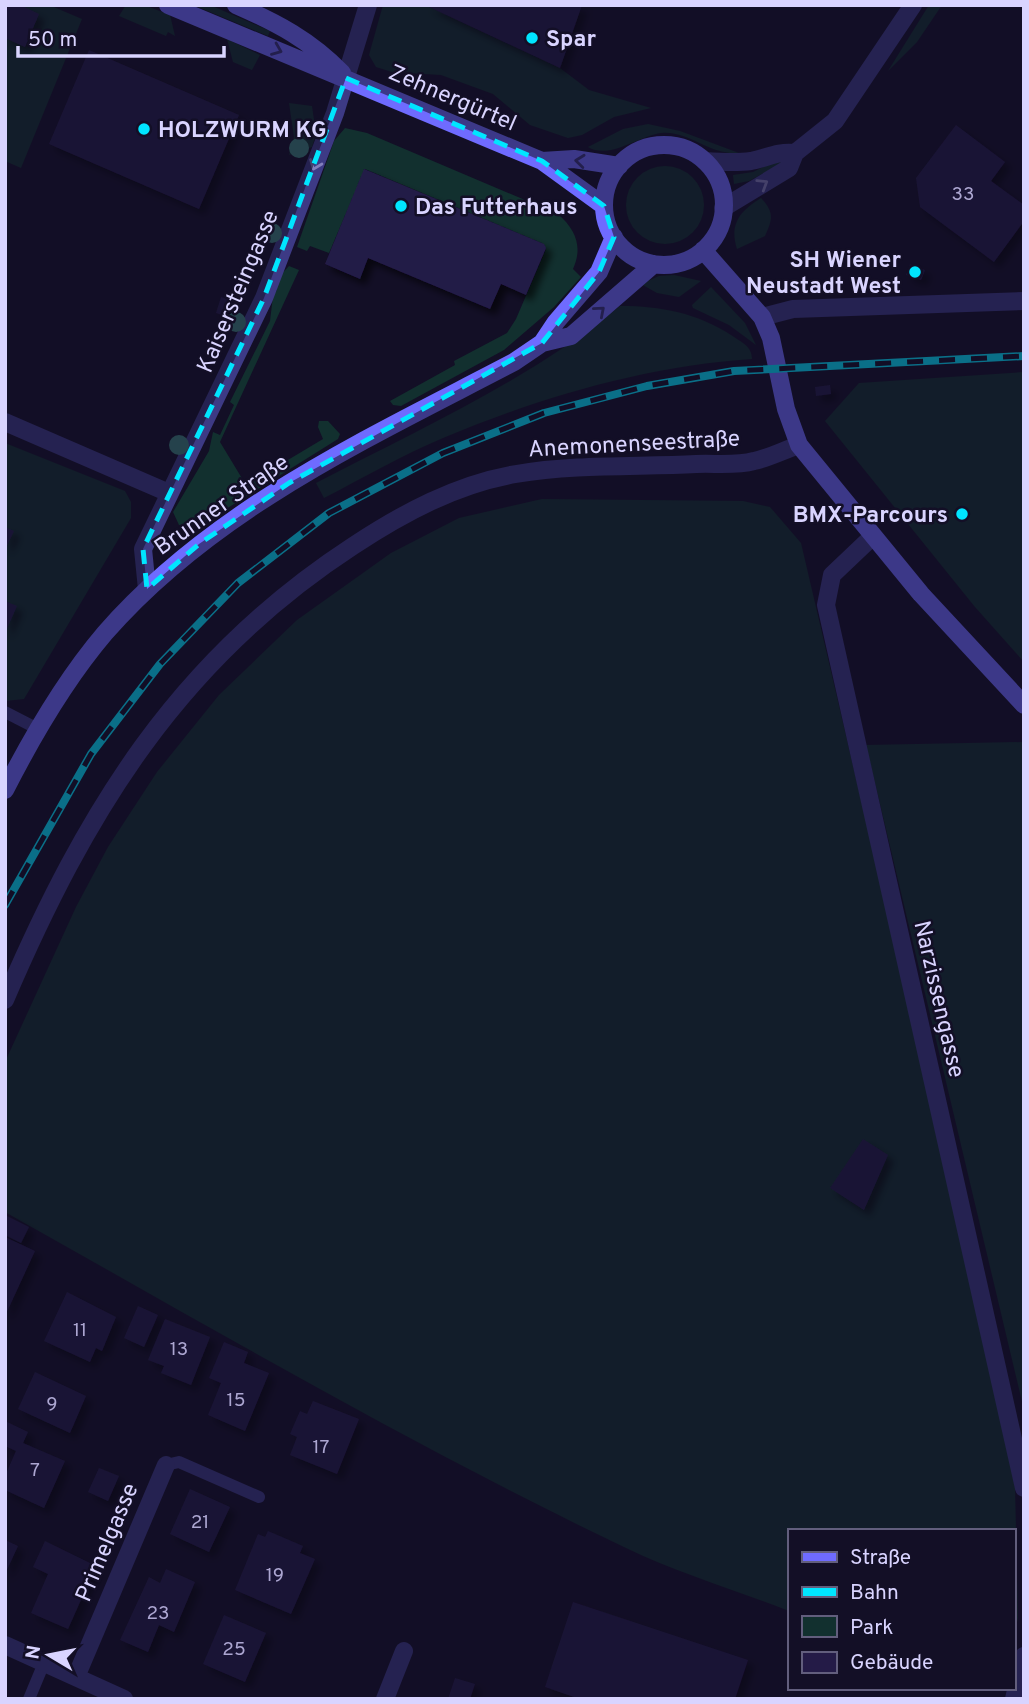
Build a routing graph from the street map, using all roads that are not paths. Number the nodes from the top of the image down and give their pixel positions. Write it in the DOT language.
graph roads {
  1 [pos="168,5"];
  2 [pos="236,5"];
  3 [pos="368,5"];
  4 [pos="913,5"];
  5 [pos="346,78"];
  6 [pos="795,153"];
  7 [pos="542,161"];
  8 [pos="705,161"];
  9 [pos="619,166"];
  10 [pos="604,206"];
  11 [pos="723,208"];
  12 [pos="614,237"];
  13 [pos="703,250"];
  14 [pos="654,264"];
  15 [pos="1024,301"];
  16 [pos="762,317"];
  17 [pos="542,344"];
  18 [pos="5,422"];
  19 [pos="799,445"];
  20 [pos="169,493"];
  21 [pos="872,537"];
  22 [pos="147,589"];
  23 [pos="1024,705"];
  24 [pos="5,712"];
  25 [pos="38,729"];
  26 [pos="5,790"];
  27 [pos="5,1000"];
  28 [pos="166,1465"];
  29 [pos="1024,1488"];
  30 [pos="259,1497"];
  31 [pos="5,1645"];
  32 [pos="404,1651"];
  33 [pos="1024,1656"];
  34 [pos="44,1663"];
  35 [pos="76,1677"];
  36 [pos="29,1699"];
  37 [pos="124,1699"];
  38 [pos="385,1699"];
  39 [pos="1014,1699"];
  1 -- 5 [label="main road, Zehnergürtel, one-way"];
  2 -- 5 [label="main road, Zehnergürtel"];
  3 -- 5 [label="street, Kaisersteingasse"];
  4 -- 6 [label="street"];
  5 -- 7 [label="main road, Zehnergürtel"];
  5 -- 20 [label="street, Kaisersteingasse, one-way"];
  6 -- 8 [label="street"];
  11 -- 6 [label="street, one-way"];
  9 -- 7 [label="main road, Zehnergürtel, one-way"];
  7 -- 10 [label="main road, Zehnergürtel"];
  8 -- 9 [label="main road"];
  8 -- 11 [label="main road"];
  9 -- 10 [label="main road"];
  10 -- 12 [label="main road"];
  11 -- 13 [label="main road"];
  12 -- 14 [label="main road"];
  12 -- 17 [label="main road, Brunner Straße"];
  13 -- 14 [label="main road"];
  13 -- 16 [label="main road"];
  17 -- 14 [label="main road, Brunner Straße, one-way"];
  15 -- 16 [label="street"];
  16 -- 19 [label="main road"];
  17 -- 22 [label="main road, Brunner Straße"];
  18 -- 20 [label="street"];
  19 -- 21 [label="main road"];
  19 -- 27 [label="street, Anemonenseestraße"];
  20 -- 22 [label="street, Kaisersteingasse"];
  21 -- 23 [label="main road"];
  21 -- 29 [label="street, Narzissengasse"];
  22 -- 25 [label="main road, Brunner Straße"];
  24 -- 25 [label="lane"];
  25 -- 26 [label="main road, Brunner Straße"];
  28 -- 30 [label="lane"];
  28 -- 35 [label="street, Primelgasse"];
  31 -- 34 [label="street"];
  32 -- 38 [label="street"];
  33 -- 39 [label="street"];
  34 -- 35 [label="street"];
  34 -- 36 [label="lane"];
  35 -- 37 [label="street"];
}
